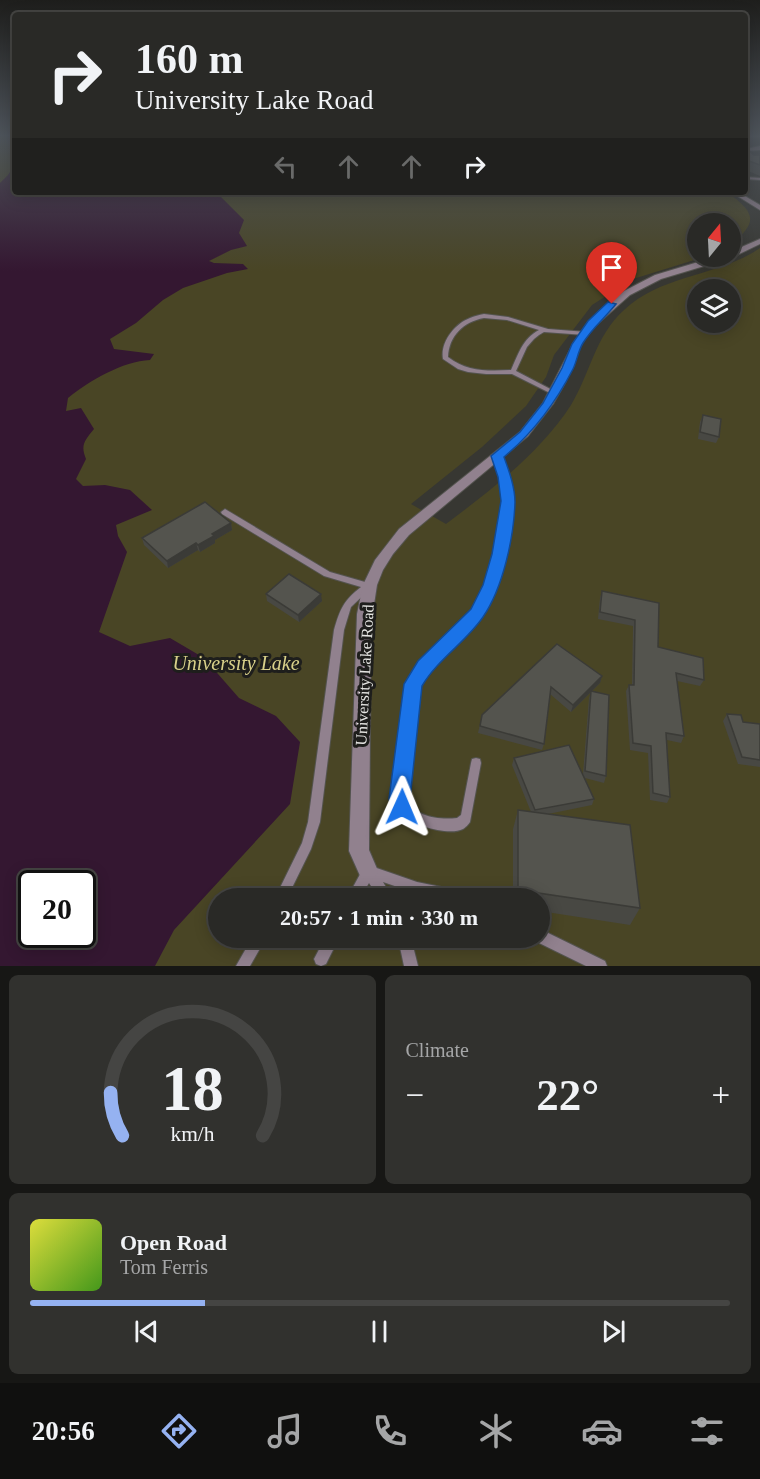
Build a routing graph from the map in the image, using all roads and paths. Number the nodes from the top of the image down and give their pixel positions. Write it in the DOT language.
graph roads {
  1 [pos="739,195"];
  2 [pos="760,208"];
  3 [pos="760,241"];
  4 [pos="741,250"];
  5 [pos="688,267"];
  6 [pos="543,330"];
  7 [pos="585,333"];
  8 [pos="513,372"];
  9 [pos="554,393"];
  10 [pos="498,456"];
  11 [pos="225,513"];
  12 [pos="369,586"];
  13 [pos="476,763"];
  14 [pos="368,871"];
  15 [pos="286,888"];
  16 [pos="359,888"];
  17 [pos="379,888"];
  18 [pos="417,888"];
  19 [pos="550,941"];
  20 [pos="253,948"];
  21 [pos="327,948"];
  22 [pos="407,948"];
  23 [pos="321,959"];
  24 [pos="243,966"];
  25 [pos="411,966"];
  26 [pos="600,966"];
  1 -- 2 [label="street"];
  3 -- 4 [label="street, University Lake Road"];
  5 -- 7 [label="street, University Lake Road"];
  6 -- 7 [label="lane"];
  6 -- 8 [label="lane"];
  6 -- 8 [label="lane"];
  7 -- 9 [label="street, University Lake Road"];
  8 -- 9 [label="lane"];
  9 -- 10 [label="street, University Lake Road"];
  10 -- 12 [label="street, University Lake Road"];
  10 -- 13 [label="lane"];
  11 -- 12 [label="lane"];
  12 -- 14 [label="street, University Lake Road"];
  12 -- 15 [label="lane"];
  14 -- 16 [label="lane"];
  14 -- 17 [label="lane"];
  14 -- 18 [label="lane"];
  19 -- 26 [label="lane"];
  20 -- 24 [label="lane"];
  21 -- 23 [label="lane"];
  22 -- 25 [label="lane"];
}
